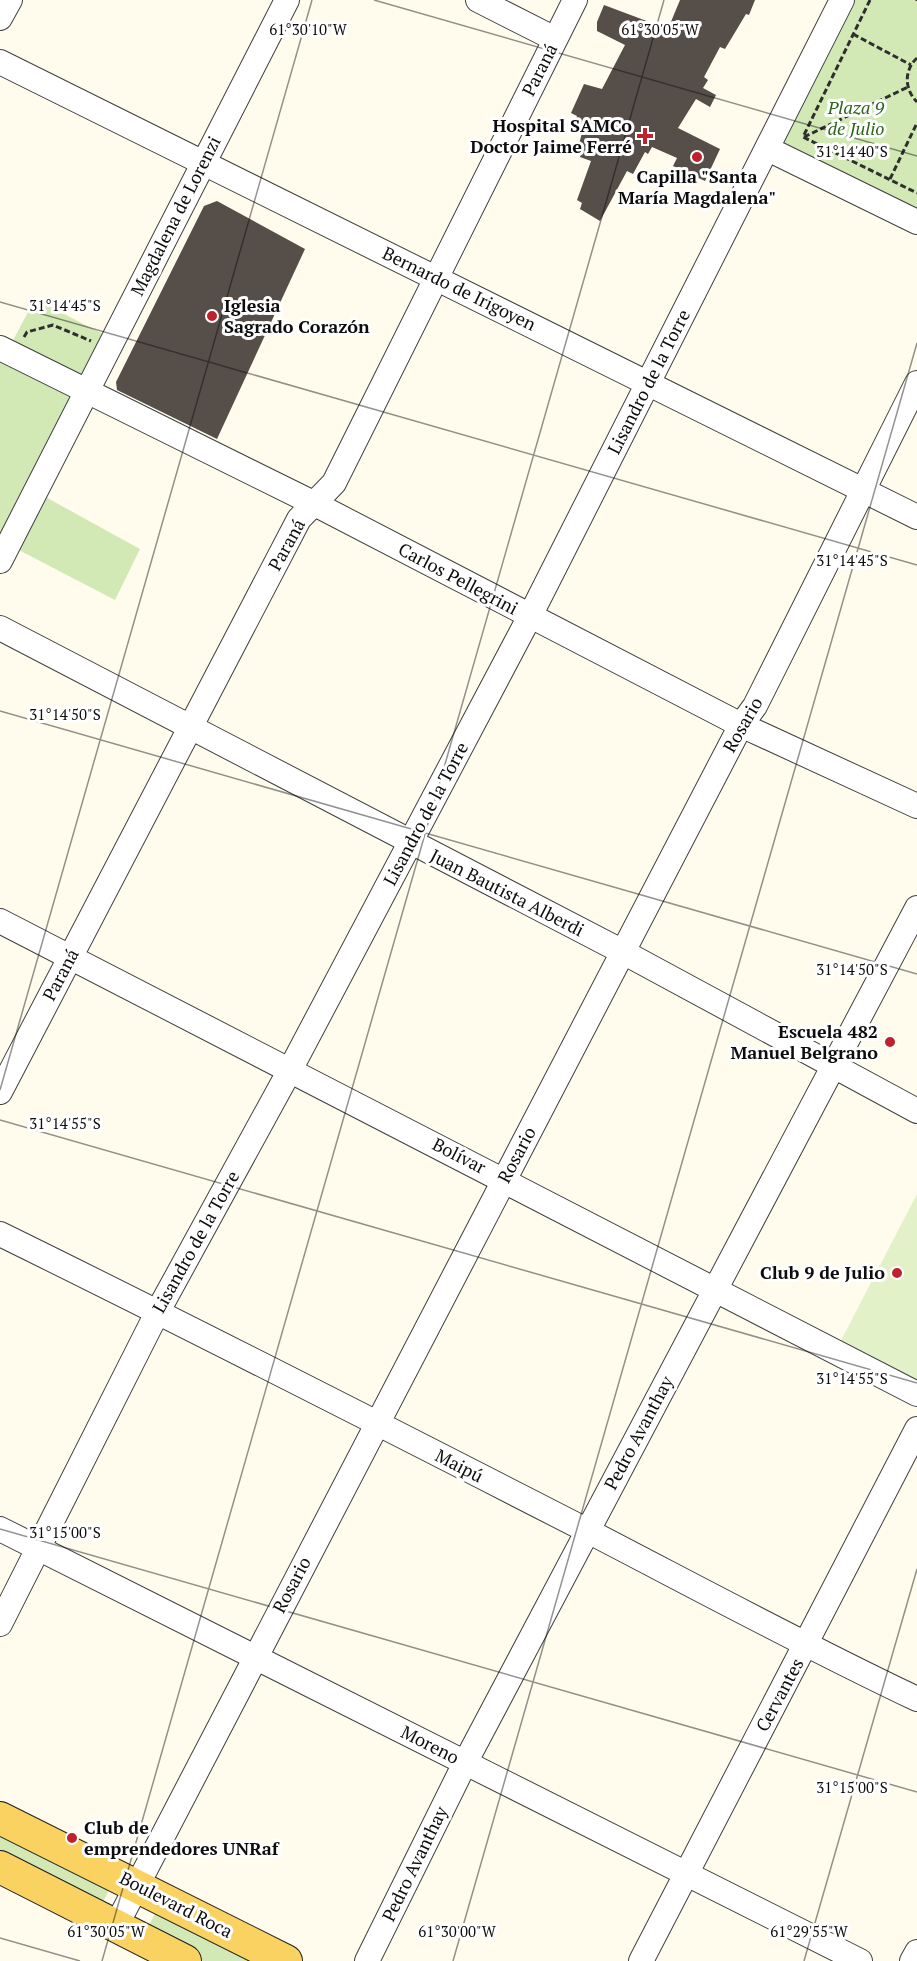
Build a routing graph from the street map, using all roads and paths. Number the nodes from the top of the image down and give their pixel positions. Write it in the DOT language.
graph roads {
  1 [pos="10,0"];
  2 [pos="287,0"];
  3 [pos="478,0"];
  4 [pos="575,0"];
  5 [pos="842,0"];
  6 [pos="870,0"];
  7 [pos="0,18"];
  8 [pos="853,34"];
  9 [pos="555,39"];
  10 [pos="917,57"];
  11 [pos="0,62"];
  12 [pos="911,65"];
  13 [pos="908,87"];
  14 [pos="917,102"];
  15 [pos="917,123"];
  16 [pos="803,137"];
  17 [pos="768,149"];
  18 [pos="202,164"];
  19 [pos="890,179"];
  20 [pos="917,193"];
  21 [pos="917,222"];
  22 [pos="436,278"];
  23 [pos="98,345"];
  24 [pos="10,347"];
  25 [pos="649,382"];
  26 [pos="917,383"];
  27 [pos="87,391"];
  28 [pos="863,490"];
  29 [pos="313,503"];
  30 [pos="917,517"];
  31 [pos="0,561"];
  32 [pos="530,616"];
  33 [pos="0,628"];
  34 [pos="741,725"];
  35 [pos="192,728"];
  36 [pos="917,806"];
  37 [pos="411,843"];
  38 [pos="917,908"];
  39 [pos="0,921"];
  40 [pos="623,952"];
  41 [pos="70,957"];
  42 [pos="834,1066"];
  43 [pos="290,1070"];
  44 [pos="0,1092"];
  45 [pos="917,1111"];
  46 [pos="505,1179"];
  47 [pos="0,1234"];
  48 [pos="717,1289"];
  49 [pos="158,1311"];
  50 [pos="917,1394"];
  51 [pos="377,1424"];
  52 [pos="917,1429"];
  53 [pos="0,1529"];
  54 [pos="587,1531"];
  55 [pos="38,1548"];
  56 [pos="0,1624"];
  57 [pos="806,1646"];
  58 [pos="255,1657"];
  59 [pos="917,1700"];
  60 [pos="465,1763"];
  61 [pos="0,1818"];
  62 [pos="0,1867"];
  63 [pos="686,1874"];
  64 [pos="136,1885"];
  65 [pos="116,1926"];
  66 [pos="917,1952"];
  67 [pos="185,1961"];
  68 [pos="286,1961"];
  69 [pos="367,1961"];
  70 [pos="641,1961"];
  71 [pos="860,1961"];
  72 [pos="912,1961"];
  1 -- 7 [label="street"];
  2 -- 18 [label="street, Magdalena de Lorenzi"];
  3 -- 9 [label="street"];
  4 -- 9 [label="street, Paraná"];
  5 -- 17 [label="street, Lisandro de la Torre"];
  6 -- 8 [label="path"];
  8 -- 12 [label="path"];
  8 -- 16 [label="path"];
  9 -- 22 [label="street, Paraná"];
  10 -- 12 [label="path"];
  11 -- 18 [label="street, Bernardo de Irigoyen"];
  12 -- 13 [label="path"];
  13 -- 14 [label="path"];
  13 -- 16 [label="path"];
  15 -- 19 [label="path"];
  16 -- 19 [label="path"];
  17 -- 21 [label="street"];
  17 -- 25 [label="street, Lisandro de la Torre"];
  18 -- 22 [label="street, Bernardo de Irigoyen"];
  18 -- 27 [label="street, Magdalena de Lorenzi"];
  19 -- 20 [label="path"];
  22 -- 25 [label="street, Bernardo de Irigoyen"];
  22 -- 29 [label="street, Paraná"];
  23 -- 24 [label="path"];
  24 -- 27 [label="street, Carlos Pellegrini"];
  25 -- 28 [label="street, Bernardo de Irigoyen"];
  25 -- 32 [label="street, Lisandro de la Torre"];
  26 -- 28 [label="street, Rosario"];
  27 -- 29 [label="street, Carlos Pellegrini"];
  27 -- 31 [label="street, Magdalena de Lorenzi"];
  28 -- 30 [label="street, Bernardo de Irigoyen"];
  28 -- 34 [label="street, Rosario"];
  29 -- 32 [label="street, Carlos Pellegrini"];
  29 -- 35 [label="street, Paraná"];
  32 -- 34 [label="street, Carlos Pellegrini"];
  32 -- 37 [label="street, Lisandro de la Torre"];
  33 -- 35 [label="street, Juan Bautista Alberdi"];
  34 -- 36 [label="street, Carlos Pellegrini"];
  34 -- 40 [label="street, Rosario"];
  35 -- 37 [label="street, Juan Bautista Alberdi"];
  35 -- 41 [label="street, Paraná"];
  37 -- 40 [label="street, Juan Bautista Alberdi"];
  37 -- 43 [label="street, Lisandro de la Torre"];
  38 -- 42 [label="street, Pedro Avanthay"];
  39 -- 41 [label="street, Bolívar"];
  40 -- 42 [label="street, Juan Bautista Alberdi"];
  40 -- 46 [label="street, Rosario"];
  41 -- 43 [label="street, Bolívar"];
  41 -- 44 [label="street, Paraná"];
  42 -- 45 [label="street, Juan Bautista Alberdi"];
  42 -- 48 [label="street, Pedro Avanthay"];
  43 -- 46 [label="street, Bolívar"];
  43 -- 49 [label="street, Lisandro de la Torre"];
  46 -- 48 [label="street, Bolívar"];
  46 -- 51 [label="street, Rosario"];
  47 -- 49 [label="street, Maipú"];
  48 -- 50 [label="street, Bolívar"];
  48 -- 54 [label="street, Pedro Avanthay"];
  49 -- 51 [label="street, Maipú"];
  49 -- 55 [label="street, Lisandro de la Torre"];
  51 -- 54 [label="street, Maipú"];
  51 -- 58 [label="street, Rosario"];
  52 -- 57 [label="street, Cervantes"];
  53 -- 55 [label="street, Moreno"];
  54 -- 57 [label="street, Maipú"];
  54 -- 60 [label="street, Pedro Avanthay"];
  55 -- 56 [label="street, Lisandro de la Torre"];
  55 -- 58 [label="street, Moreno"];
  57 -- 59 [label="street, Maipú"];
  57 -- 63 [label="street, Cervantes"];
  58 -- 60 [label="street, Moreno"];
  58 -- 64 [label="street, Rosario"];
  60 -- 63 [label="street, Moreno"];
  60 -- 69 [label="street, Pedro Avanthay"];
  61 -- 64 [label="main road, Boulevard Roca"];
  62 -- 65 [label="main road"];
  63 -- 70 [label="street, Cervantes"];
  63 -- 71 [label="street, Moreno"];
  64 -- 65 [label="street, Rosario"];
  64 -- 68 [label="main road, Boulevard Roca"];
  65 -- 67 [label="main road"];
  66 -- 72 [label="street"];
}
